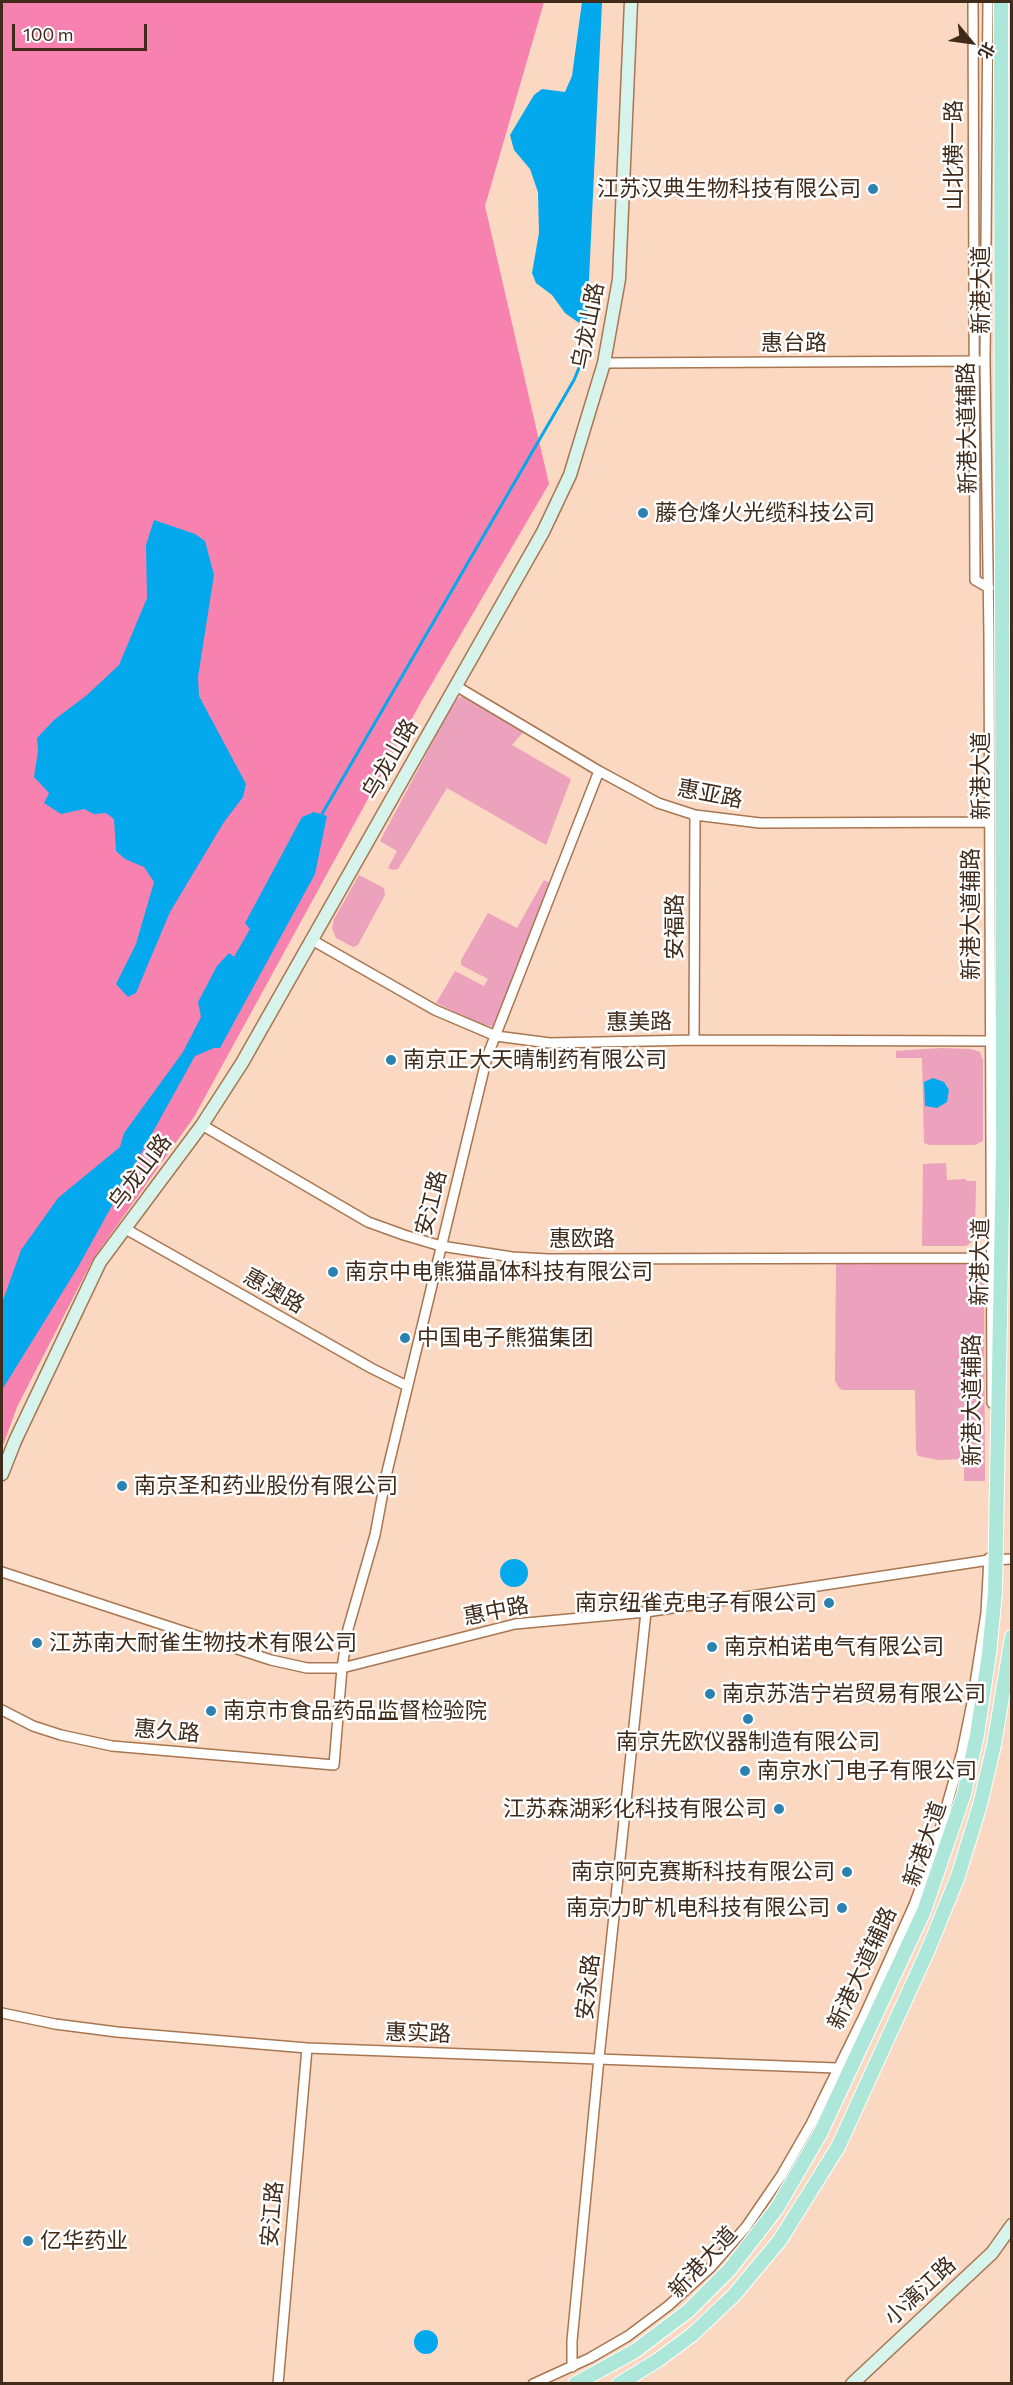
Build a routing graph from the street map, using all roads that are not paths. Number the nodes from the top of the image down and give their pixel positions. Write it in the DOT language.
graph roads {
  1 [pos="631,2"];
  2 [pos="973,2"];
  3 [pos="988,2"];
  4 [pos="1001,2"];
  5 [pos="974,361"];
  6 [pos="985,361"];
  7 [pos="604,363"];
  8 [pos="989,588"];
  9 [pos="456,686"];
  10 [pos="599,771"];
  11 [pos="695,815"];
  12 [pos="989,822"];
  13 [pos="312,940"];
  14 [pos="496,1036"];
  15 [pos="694,1040"];
  16 [pos="991,1041"];
  17 [pos="202,1125"];
  18 [pos="124,1228"];
  19 [pos="441,1246"];
  20 [pos="992,1258"];
  21 [pos="407,1386"];
  22 [pos="2,1474"];
  23 [pos="993,1559"];
  24 [pos="1011,1559"];
  25 [pos="2,1572"];
  26 [pos="646,1612"];
  27 [pos="1011,1637"];
  28 [pos="342,1668"];
  29 [pos="2,1710"];
  30 [pos="334,1765"];
  31 [pos="2,2013"];
  32 [pos="307,2048"];
  33 [pos="599,2058"];
  34 [pos="836,2068"];
  35 [pos="1011,2225"];
  36 [pos="572,2367"];
  37 [pos="278,2384"];
  38 [pos="533,2384"];
  39 [pos="575,2384"];
  40 [pos="619,2384"];
  41 [pos="852,2384"];
  1 -- 7 [label="street, 乌龙山路"];
  2 -- 5 [label="street, 山北横一路"];
  3 -- 6 [label="street, 新港大道辅路"];
  4 -- 23 [label="main road, 新港大道"];
  5 -- 6 [label="street, 惠台路"];
  5 -- 7 [label="street, 惠台路"];
  5 -- 8 [label="street, 山北横一路"];
  6 -- 8 [label="street, 新港大道辅路"];
  7 -- 9 [label="street, 乌龙山路"];
  8 -- 12 [label="street, 新港大道辅路"];
  9 -- 10 [label="street, 惠亚路"];
  9 -- 13 [label="street, 乌龙山路"];
  10 -- 11 [label="street, 惠亚路"];
  10 -- 14 [label="street, 安江路"];
  11 -- 12 [label="street, 惠亚路"];
  11 -- 15 [label="street, 安福路"];
  12 -- 16 [label="street, 新港大道辅路"];
  13 -- 14 [label="street, 惠美路"];
  13 -- 17 [label="street, 乌龙山路"];
  14 -- 15 [label="street, 惠美路"];
  14 -- 19 [label="street, 安江路"];
  15 -- 16 [label="street, 惠美路"];
  16 -- 20 [label="street, 新港大道辅路"];
  17 -- 18 [label="street, 乌龙山路"];
  17 -- 19 [label="street, 惠欧路"];
  18 -- 21 [label="street, 惠澳路"];
  18 -- 22 [label="street, 乌龙山路"];
  19 -- 20 [label="street, 惠欧路"];
  19 -- 21 [label="street, 安江路"];
  20 -- 23 [label="street, 新港大道辅路"];
  21 -- 28 [label="street, 安江路"];
  23 -- 24 [label="street, 惠中路"];
  23 -- 26 [label="street, 惠中路"];
  23 -- 34 [label="street, 新港大道辅路"];
  23 -- 39 [label="main road, 新港大道"];
  25 -- 28 [label="street, 惠中路"];
  26 -- 28 [label="street, 惠中路"];
  26 -- 33 [label="street, 安永路"];
  27 -- 40 [label="main road, 新港大道"];
  28 -- 30 [label="street, 安江路"];
  29 -- 30 [label="street, 惠久路"];
  31 -- 32 [label="street, 惠实路"];
  32 -- 33 [label="street, 惠实路"];
  32 -- 37 [label="street, 安江路"];
  33 -- 34 [label="street, 惠实路"];
  33 -- 36 [label="street, 安永路"];
  34 -- 36 [label="street, 新港大道辅路"];
  35 -- 41 [label="street, 小漓江路"];
  36 -- 38 [label="street, 新港大道辅路"];
}
